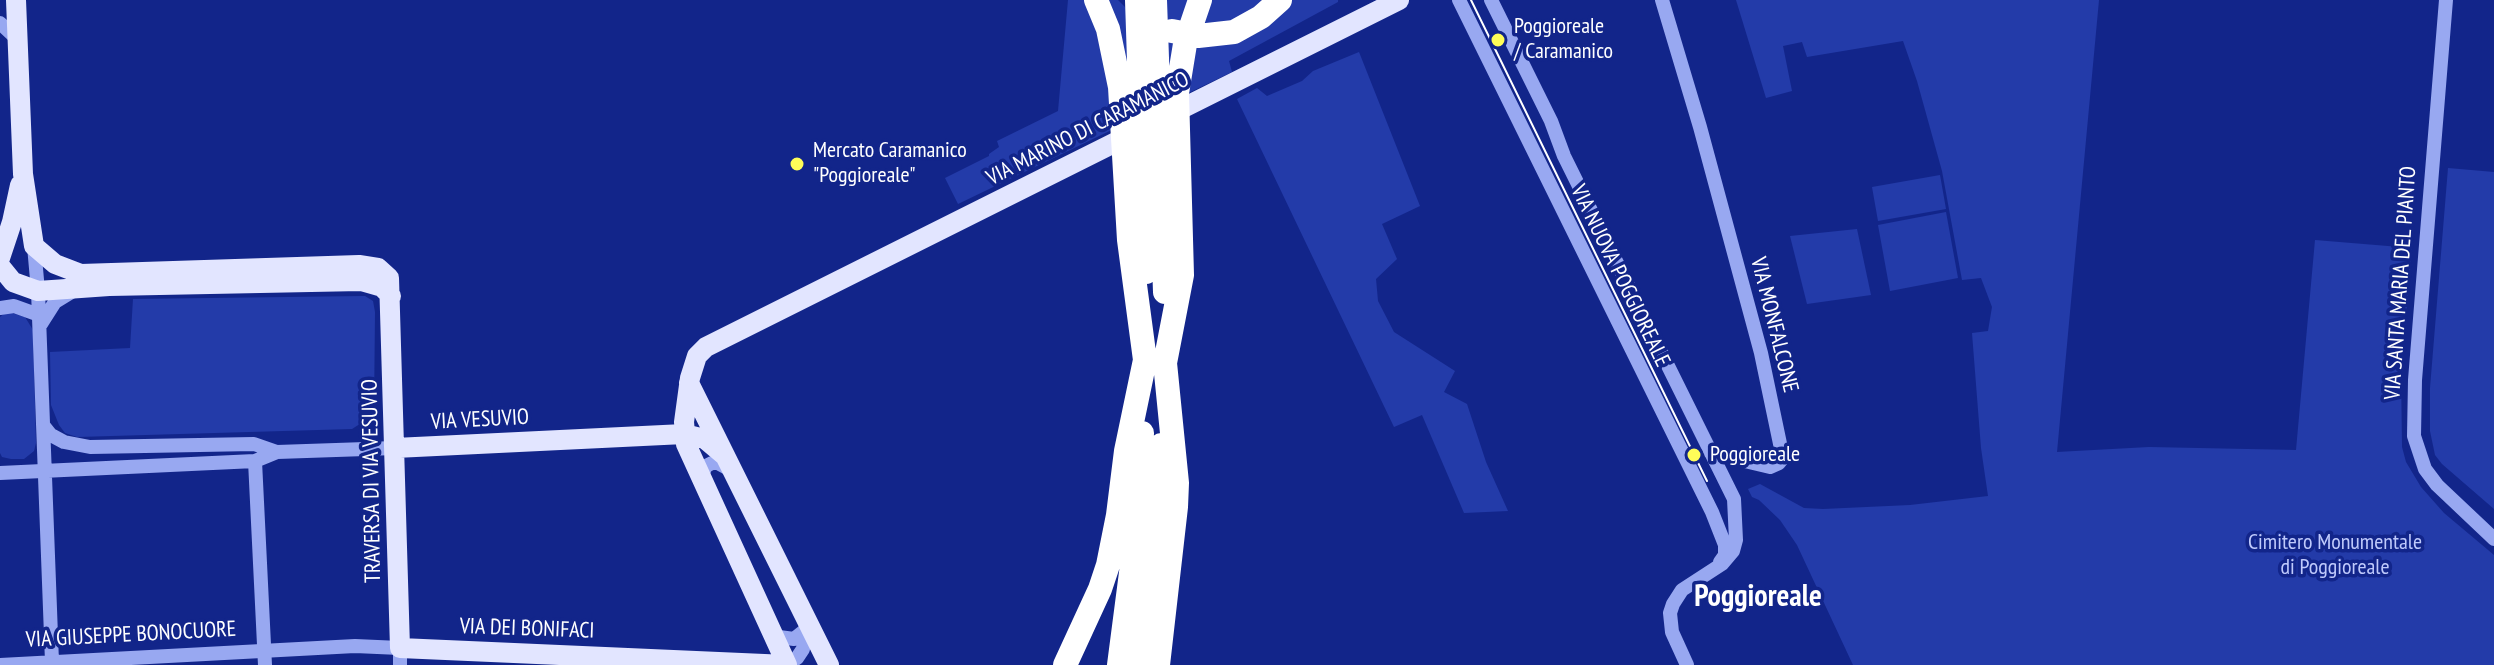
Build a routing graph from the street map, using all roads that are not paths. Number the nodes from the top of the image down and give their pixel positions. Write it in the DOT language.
graph roads {
  1 [pos="16,0"];
  2 [pos="1096,0"];
  3 [pos="1129,0"];
  4 [pos="1137,0"];
  5 [pos="1155,0"];
  6 [pos="1200,0"];
  7 [pos="1280,0"];
  8 [pos="1399,0"];
  9 [pos="1459,0"];
  10 [pos="1491,0"];
  11 [pos="1662,0"];
  12 [pos="2446,0"];
  13 [pos="0,23"];
  14 [pos="17,39"];
  15 [pos="23,174"];
  16 [pos="34,246"];
  17 [pos="0,258"];
  18 [pos="0,266"];
  19 [pos="76,289"];
  20 [pos="38,291"];
  21 [pos="391,296"];
  22 [pos="0,308"];
  23 [pos="39,321"];
  24 [pos="1155,362"];
  25 [pos="689,383"];
  26 [pos="43,425"];
  27 [pos="684,434"];
  28 [pos="395,448"];
  29 [pos="277,452"];
  30 [pos="1711,453"];
  31 [pos="255,461"];
  32 [pos="728,463"];
  33 [pos="2,471"];
  34 [pos="44,472"];
  35 [pos="700,479"];
  36 [pos="1729,490"];
  37 [pos="1707,502"];
  38 [pos="2494,539"];
  39 [pos="1711,571"];
  40 [pos="808,623"];
  41 [pos="770,631"];
  42 [pos="400,656"];
  43 [pos="265,658"];
  44 [pos="52,662"];
  45 [pos="0,665"];
  46 [pos="787,665"];
  47 [pos="829,665"];
  48 [pos="1065,665"];
  49 [pos="1119,665"];
  50 [pos="1139,665"];
  51 [pos="1158,665"];
  52 [pos="1687,665"];
  1 -- 14 [label="main road"];
  2 -- 24 [label="highway"];
  3 -- 7 [label="highway"];
  4 -- 24 [label="highway"];
  5 -- 24 [label="highway"];
  6 -- 24 [label="highway"];
  8 -- 25 [label="main road, VIA MARINO DI CARAMANICO"];
  9 -- 37 [label="street, VIA NUOVA POGGIOREALE"];
  10 -- 30 [label="street, VIA NUOVA POGGIOREALE"];
  11 -- 30 [label="street, VIA MONFALCONE"];
  12 -- 38 [label="street, VIA SANTA MARIA DEL PIANTO"];
  13 -- 14 [label="street"];
  14 -- 15 [label="main road"];
  15 -- 16 [label="main road"];
  15 -- 17 [label="main road"];
  16 -- 20 [label="street"];
  16 -- 21 [label="main road"];
  18 -- 20 [label="main road"];
  19 -- 20 [label="main road"];
  19 -- 21 [label="main road"];
  19 -- 23 [label="street"];
  20 -- 23 [label="street"];
  21 -- 28 [label="main road, TRAVERSA DI VIA VESUVIO"];
  22 -- 23 [label="street"];
  23 -- 26 [label="street"];
  24 -- 48 [label="highway"];
  24 -- 49 [label="highway"];
  24 -- 50 [label="highway"];
  24 -- 51 [label="highway"];
  25 -- 27 [label="main road, VIA MARINO DI CARAMANICO"];
  25 -- 32 [label="main road"];
  26 -- 29 [label="street, VIA VESUVIO"];
  26 -- 34 [label="street"];
  27 -- 28 [label="main road, VIA VESUVIO"];
  27 -- 32 [label="main road"];
  27 -- 35 [label="main road"];
  28 -- 29 [label="street, VIA VESUVIO"];
  28 -- 42 [label="main road, TRAVERSA DI VIA VESUVIO"];
  29 -- 31 [label="street, VIA VESUVIO"];
  30 -- 36 [label="street, VIA NUOVA POGGIOREALE"];
  31 -- 34 [label="street, VIA VESUVIO"];
  31 -- 43 [label="street"];
  32 -- 35 [label="street"];
  32 -- 40 [label="main road"];
  33 -- 34 [label="street, VIA VESUVIO"];
  34 -- 44 [label="street"];
  35 -- 41 [label="main road"];
  36 -- 37 [label="street"];
  36 -- 39 [label="street, VIA NUOVA POGGIOREALE"];
  37 -- 39 [label="street, VIA NUOVA POGGIOREALE"];
  39 -- 52 [label="street, VIA NUOVA POGGIOREALE"];
  40 -- 41 [label="street"];
  40 -- 46 [label="street"];
  40 -- 47 [label="main road"];
  41 -- 46 [label="main road"];
  42 -- 43 [label="street, VIA DEI BONIFACI"];
  42 -- 46 [label="main road, VIA DEI BONIFACI"];
  43 -- 44 [label="street, VIA GIUSEPPE BONOCUORE"];
  44 -- 45 [label="street, VIA GIUSEPPE BONOCUORE"];
}
